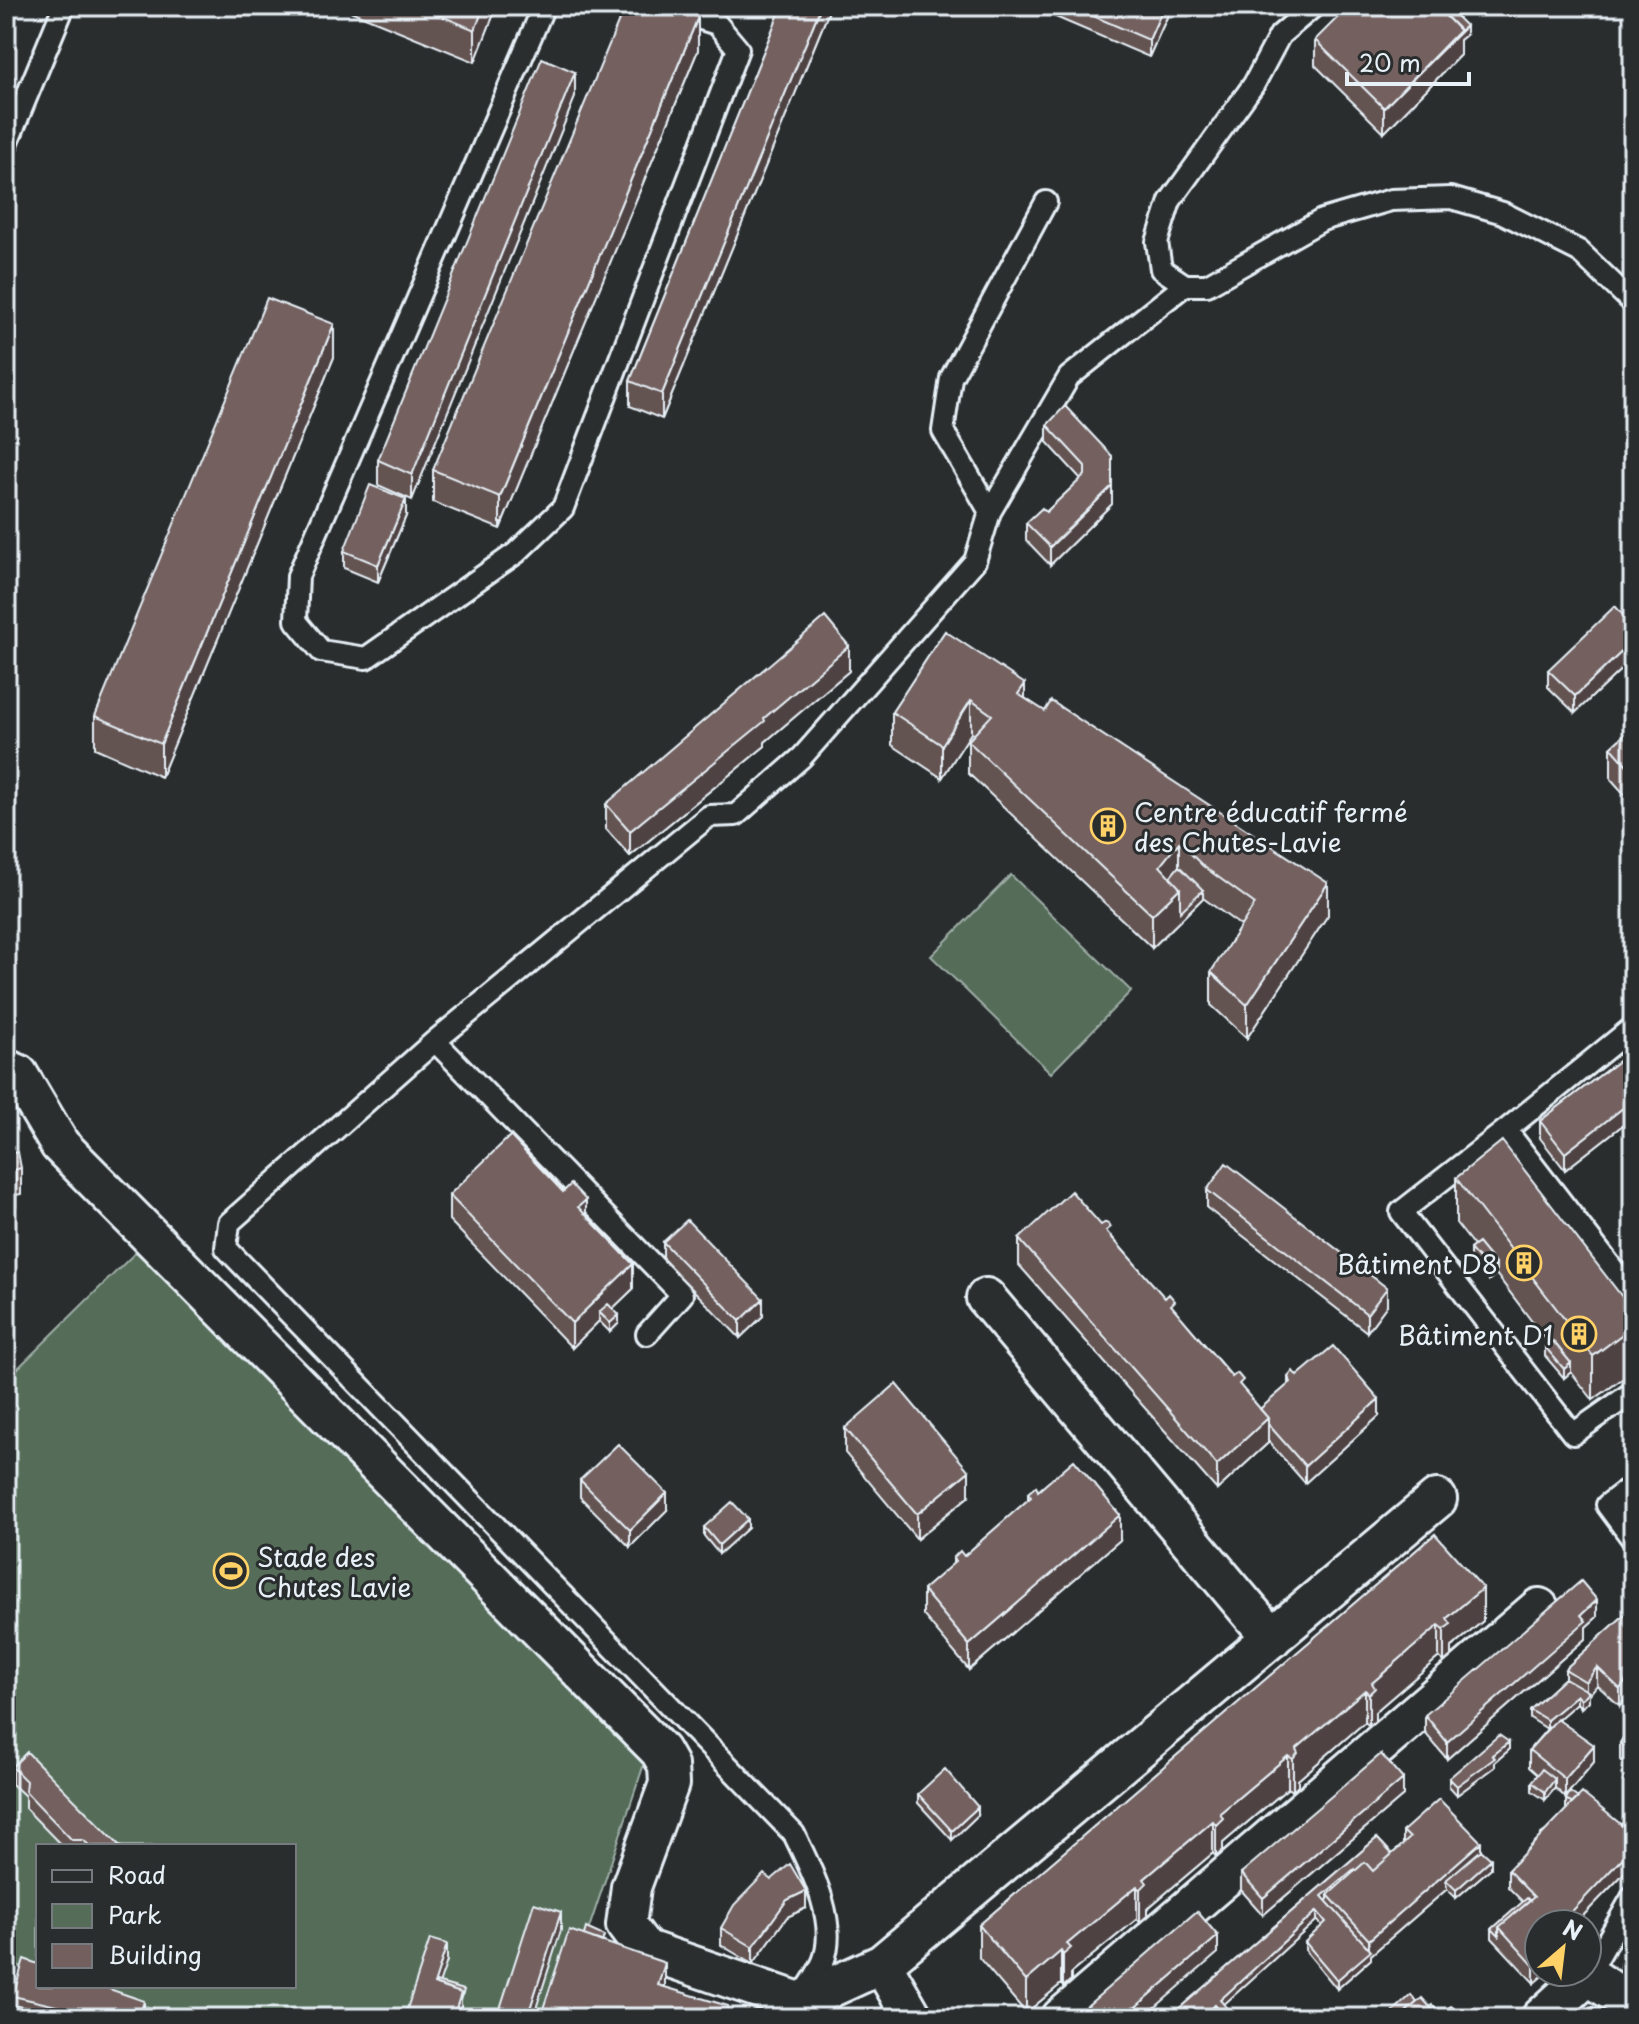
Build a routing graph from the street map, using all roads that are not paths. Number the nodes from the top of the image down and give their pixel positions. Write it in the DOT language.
graph roads {
  1 [pos="64,6"];
  2 [pos="544,6"];
  3 [pos="659,6"];
  4 [pos="1314,6"];
  5 [pos="6,146"];
  6 [pos="1046,202"];
  7 [pos="1185,285"];
  8 [pos="1633,303"];
  9 [pos="990,512"];
  10 [pos="1633,1027"];
  11 [pos="435,1041"];
  12 [pos="6,1069"];
  13 [pos="1506,1130"];
  14 [pos="1633,1295"];
  15 [pos="986,1298"];
  16 [pos="647,1334"];
  17 [pos="1633,1392"];
  18 [pos="1633,1485"];
  19 [pos="1437,1499"];
  20 [pos="1633,1540"];
  21 [pos="1539,1608"];
  22 [pos="1272,1638"];
  23 [pos="1633,1896"];
  24 [pos="1603,1949"];
  25 [pos="882,1964"];
  26 [pos="1603,1985"];
  27 [pos="1574,1988"];
  28 [pos="1633,2005"];
  29 [pos="797,2010"];
  30 [pos="913,2018"];
  31 [pos="1061,2018"];
  32 [pos="1541,2018"];
  1 -- 5 [label="lane"];
  2 -- 3 [label="lane"];
  4 -- 7 [label="lane"];
  6 -- 9 [label="lane"];
  7 -- 8 [label="lane"];
  7 -- 9 [label="lane"];
  9 -- 11 [label="lane"];
  10 -- 13 [label="lane"];
  11 -- 16 [label="lane"];
  11 -- 29 [label="lane"];
  12 -- 29 [label="street"];
  13 -- 14 [label="lane"];
  13 -- 17 [label="lane"];
  15 -- 22 [label="street"];
  18 -- 20 [label="lane"];
  19 -- 22 [label="street"];
  21 -- 31 [label="street"];
  22 -- 25 [label="street"];
  23 -- 24 [label="lane"];
  25 -- 29 [label="street"];
  25 -- 30 [label="street"];
  26 -- 28 [label="street"];
  27 -- 32 [label="street"];
}
